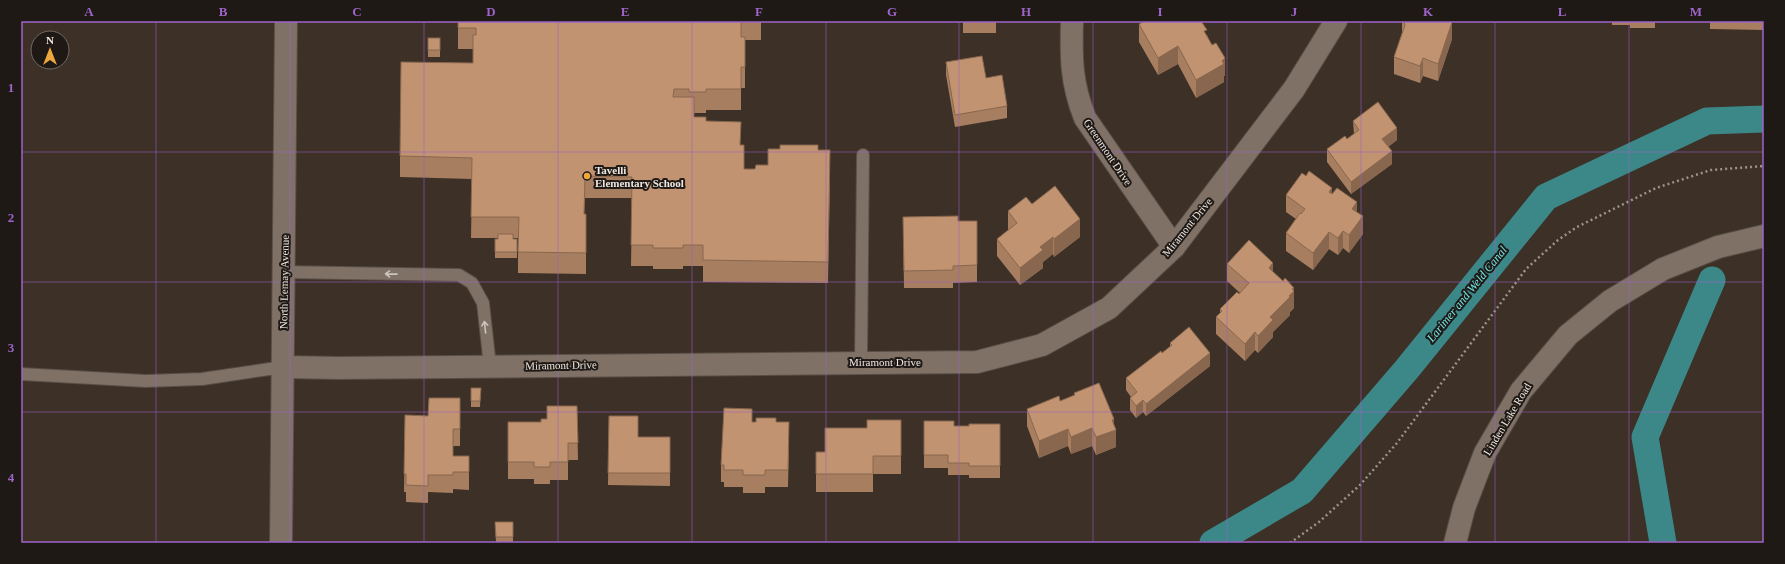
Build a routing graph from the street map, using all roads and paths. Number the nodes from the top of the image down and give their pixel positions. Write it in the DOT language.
graph roads {
  1 [pos="286,21"];
  2 [pos="1072,21"];
  3 [pos="1336,21"];
  4 [pos="863,155"];
  5 [pos="1764,166"];
  6 [pos="1764,236"];
  7 [pos="1174,248"];
  8 [pos="284,272"];
  9 [pos="861,362"];
  10 [pos="490,366"];
  11 [pos="283,367"];
  12 [pos="21,374"];
  13 [pos="281,543"];
  14 [pos="1290,543"];
  15 [pos="1454,543"];
  1 -- 8 [label="street, North Lemay Avenue"];
  2 -- 7 [label="street, Greenmont Drive"];
  3 -- 7 [label="street, Miramont Drive"];
  4 -- 9 [label="lane"];
  5 -- 14 [label="path"];
  6 -- 15 [label="street, Linden Lake Road"];
  7 -- 9 [label="street, Miramont Drive"];
  10 -- 8 [label="lane, one-way"];
  8 -- 11 [label="street, North Lemay Avenue"];
  9 -- 10 [label="street, Miramont Drive"];
  10 -- 11 [label="street, Miramont Drive"];
  11 -- 12 [label="lane"];
  11 -- 13 [label="street, North Lemay Avenue"];
}
